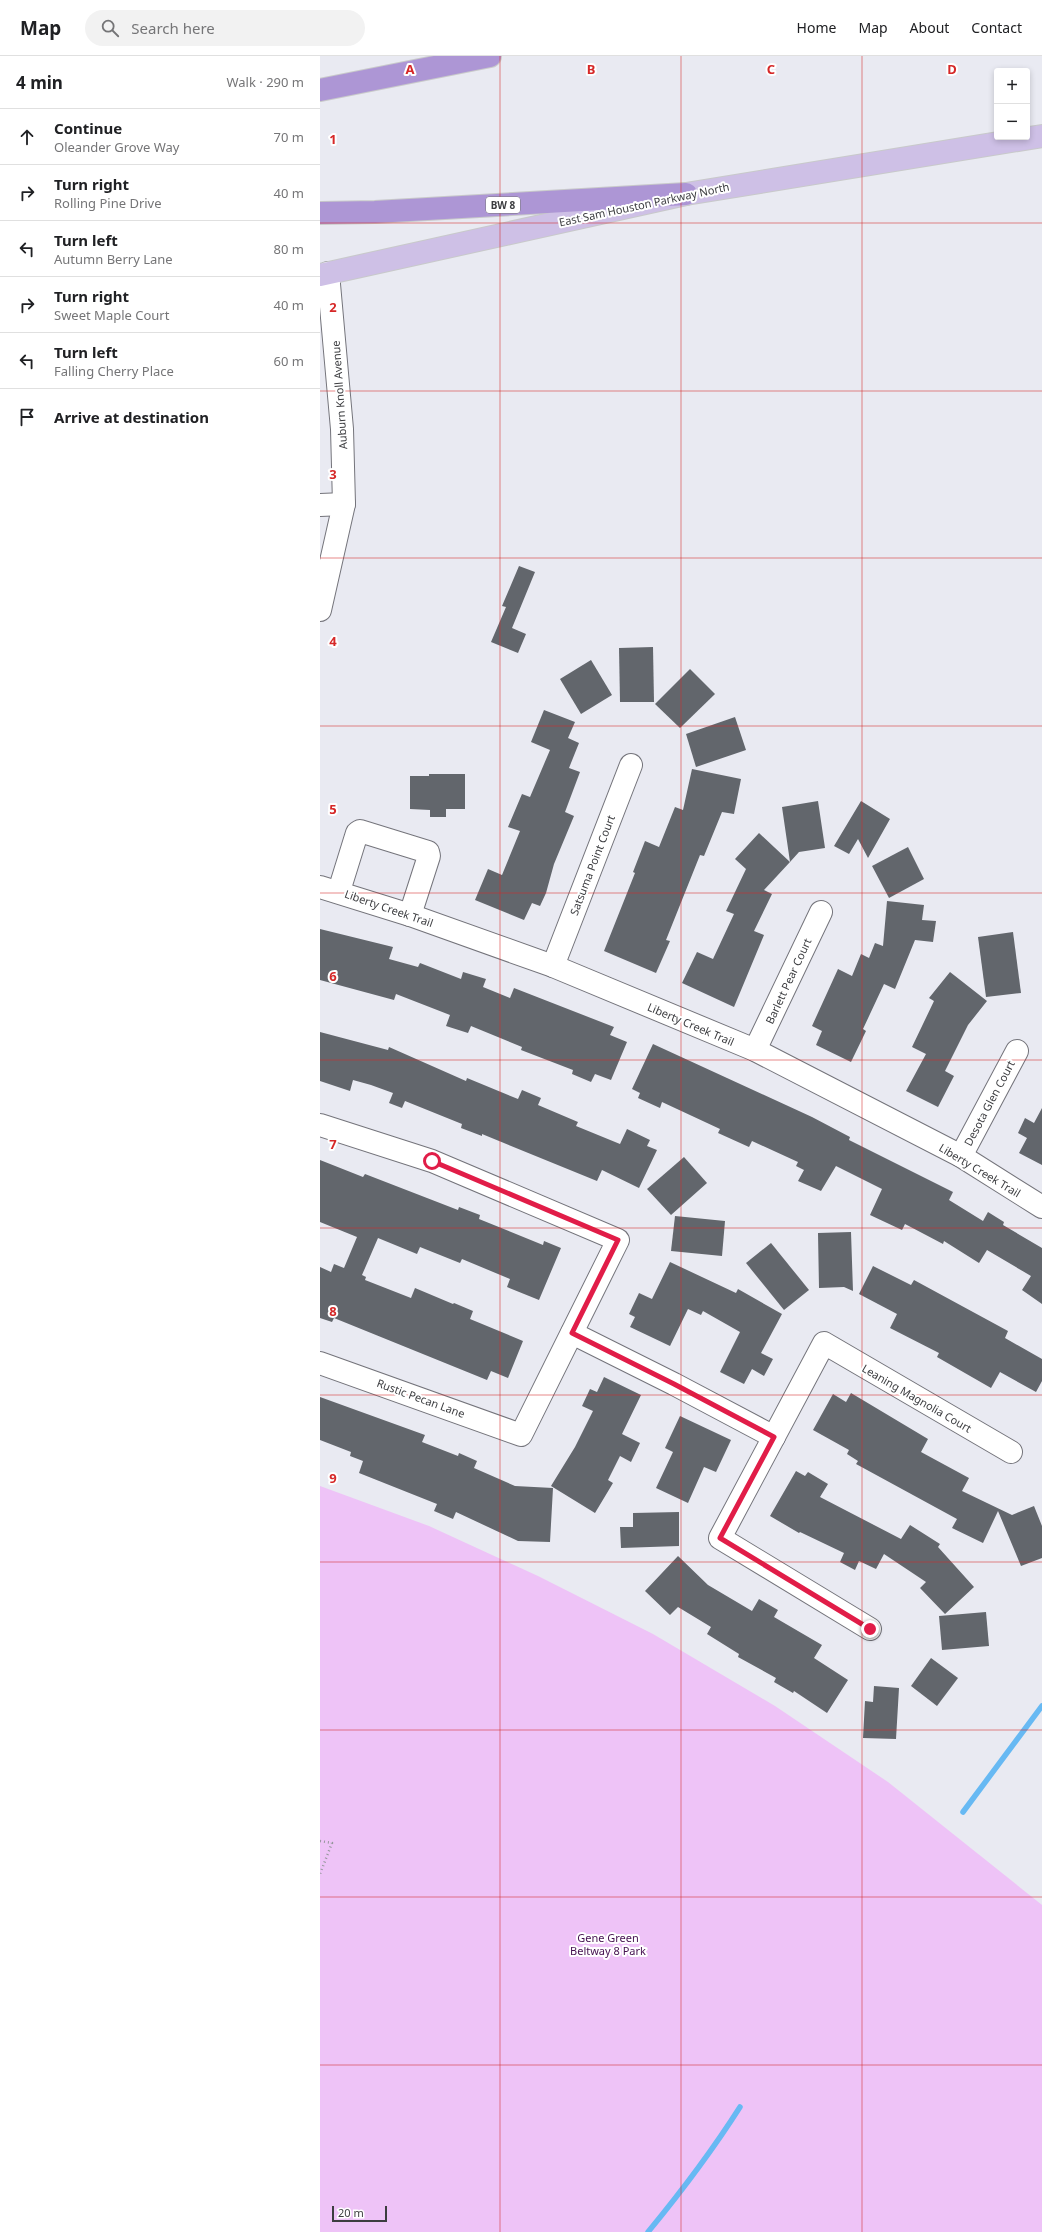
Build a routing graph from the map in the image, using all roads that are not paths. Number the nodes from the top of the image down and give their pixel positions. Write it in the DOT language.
graph roads {
  1 [pos="490,56"];
  2 [pos="320,90"];
  3 [pos="1042,136"];
  4 [pos="686,194"];
  5 [pos="320,213"];
  6 [pos="324,274"];
  7 [pos="344,504"];
  8 [pos="320,505"];
  9 [pos="320,610"];
  10 [pos="631,765"];
  11 [pos="329,889"];
  12 [pos="821,912"];
  13 [pos="410,914"];
  14 [pos="553,966"];
  15 [pos="755,1050"];
  16 [pos="1017,1051"];
  17 [pos="320,1125"];
  18 [pos="961,1156"];
  19 [pos="1042,1207"];
  20 [pos="572,1333"];
  21 [pos="320,1363"];
  22 [pos="774,1437"];
  23 [pos="1011,1452"];
  24 [pos="870,1629"];
  1 -- 2 [label="highway"];
  3 -- 4 [label="main road, East Sam Houston Parkway North / BW 8"];
  4 -- 5 [label="highway, BW 8"];
  4 -- 6 [label="main road, East Sam Houston Parkway North / BW 8"];
  6 -- 7 [label="street, Auburn Knoll Avenue"];
  7 -- 8 [label="street"];
  7 -- 9 [label="street, Auburn Knoll Avenue"];
  10 -- 14 [label="street, Satsuma Point Court"];
  11 -- 13 [label="street, Liberty Creek Trail"];
  11 -- 13 [label="street"];
  12 -- 15 [label="street, Barlett Pear Court"];
  13 -- 14 [label="street, Liberty Creek Trail"];
  14 -- 15 [label="street, Liberty Creek Trail"];
  15 -- 18 [label="street, Liberty Creek Trail"];
  16 -- 18 [label="street, Desota Glen Court"];
  17 -- 20 [label="street"];
  18 -- 19 [label="street, Liberty Creek Trail"];
  20 -- 21 [label="street, Rustic Pecan Lane"];
  20 -- 22 [label="street"];
  22 -- 23 [label="street, Leaning Magnolia Court"];
  22 -- 24 [label="street"];
}
